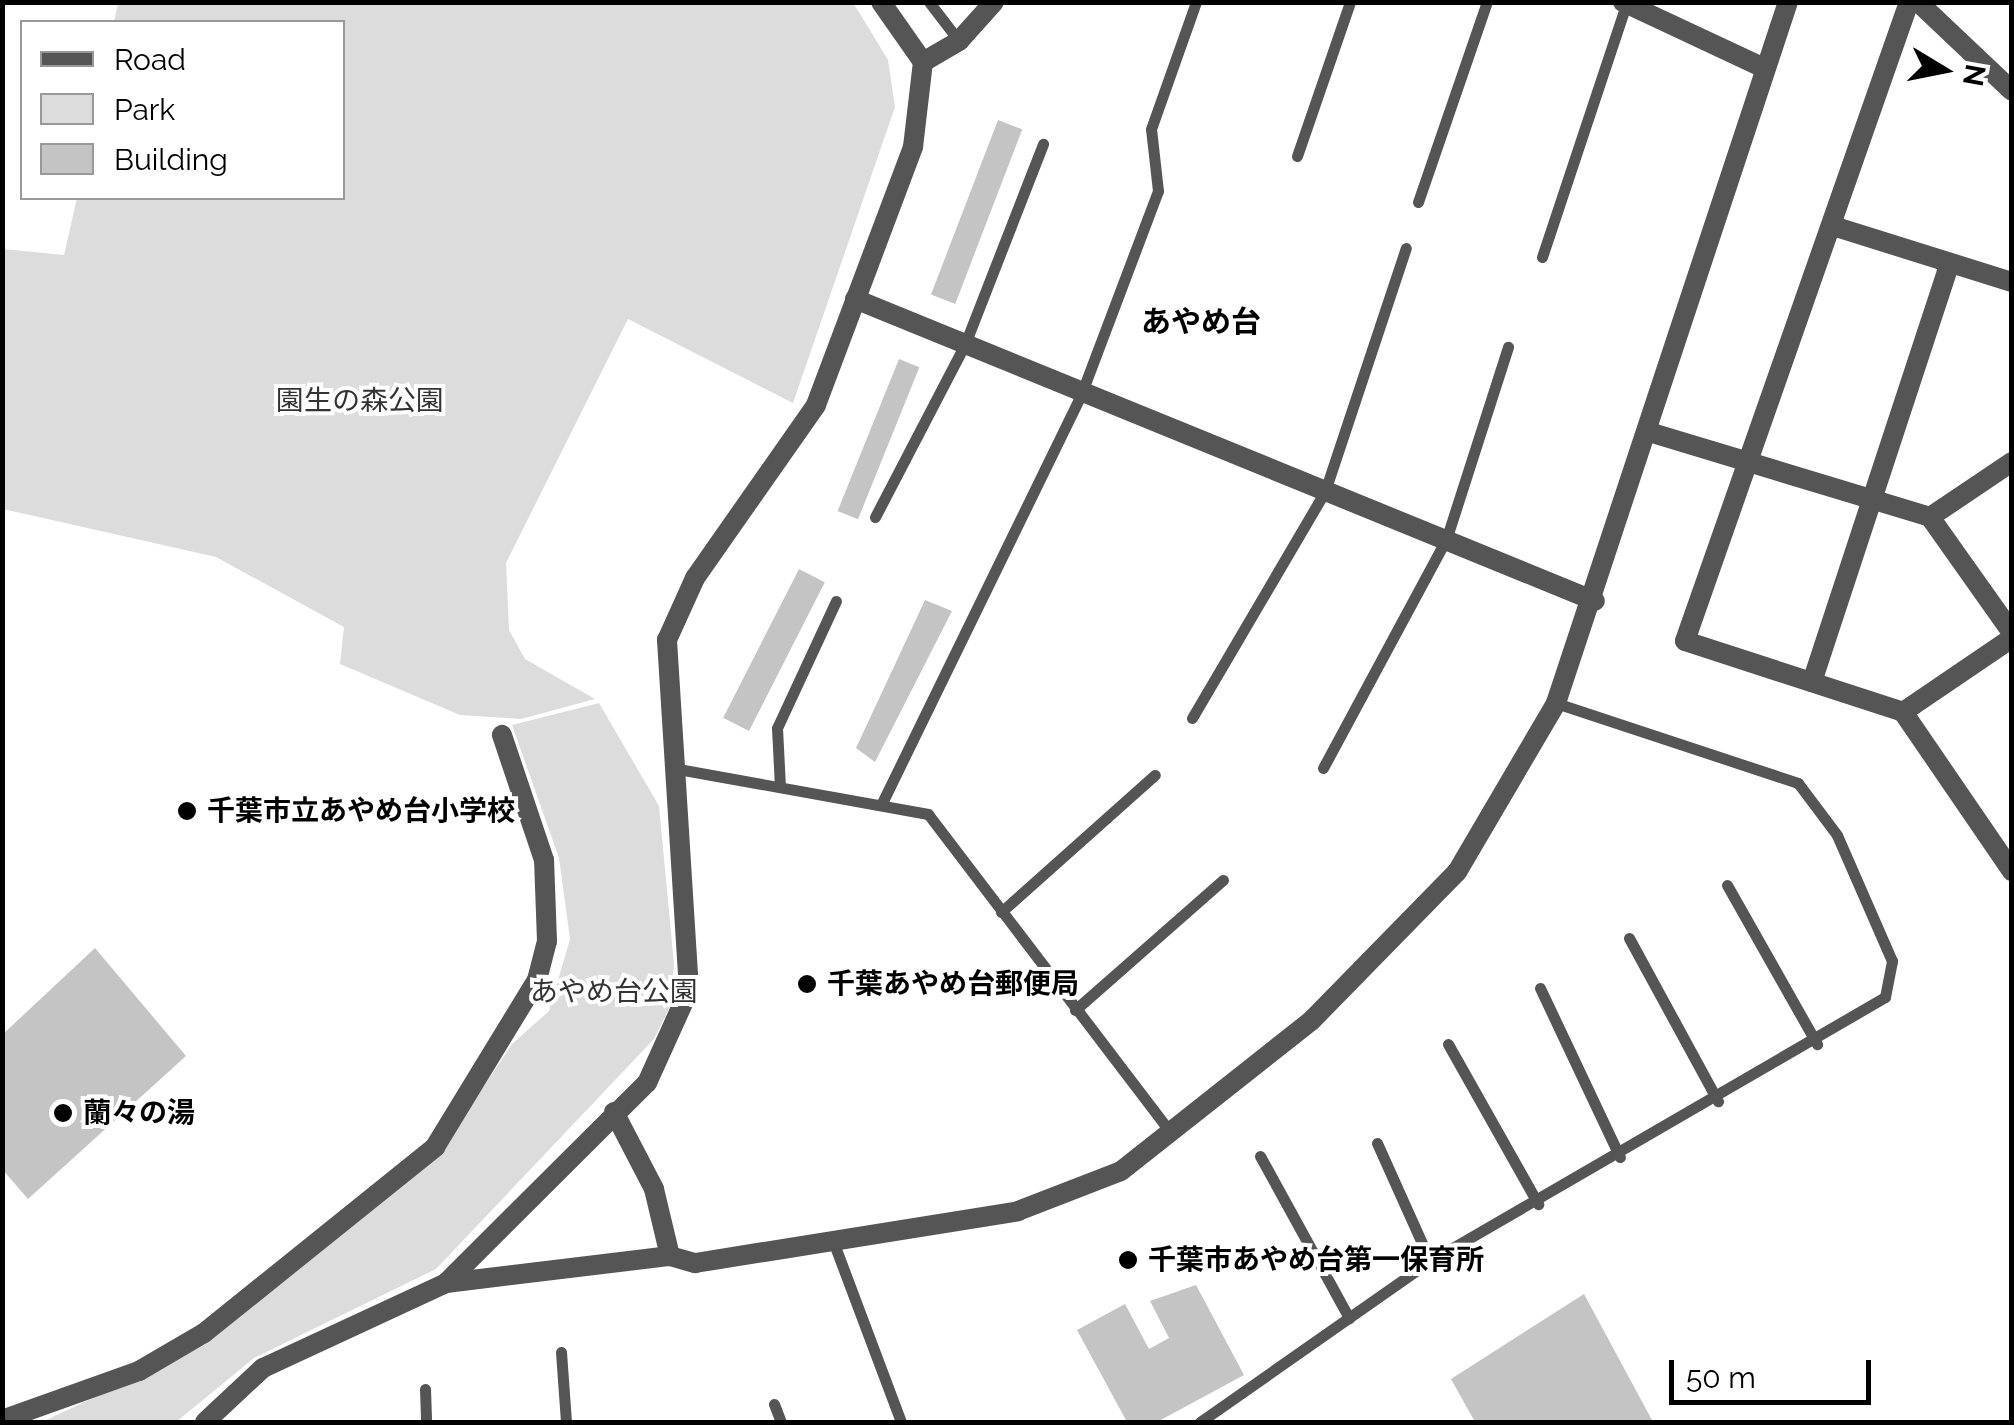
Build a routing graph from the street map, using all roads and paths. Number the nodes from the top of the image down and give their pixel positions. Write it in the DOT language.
graph roads {
  1 [pos="881,2"];
  2 [pos="928,2"];
  3 [pos="994,2"];
  4 [pos="1196,2"];
  5 [pos="1350,2"];
  6 [pos="1487,2"];
  7 [pos="1788,2"];
  8 [pos="1910,2"];
  9 [pos="1918,2"];
  10 [pos="1635,5"];
  11 [pos="959,42"];
  12 [pos="923,62"];
  13 [pos="1764,68"];
  14 [pos="2012,90"];
  15 [pos="1043,144"];
  16 [pos="1297,156"];
  17 [pos="1418,202"];
  18 [pos="1833,226"];
  19 [pos="1406,248"];
  20 [pos="1542,257"];
  21 [pos="1950,263"];
  22 [pos="2012,282"];
  23 [pos="855,299"];
  24 [pos="966,344"];
  25 [pos="1508,347"];
  26 [pos="1082,392"];
  27 [pos="1649,432"];
  28 [pos="1749,457"];
  29 [pos="2012,462"];
  30 [pos="1325,491"];
  31 [pos="1876,499"];
  32 [pos="1930,516"];
  33 [pos="875,517"];
  34 [pos="1446,540"];
  35 [pos="836,601"];
  36 [pos="1596,601"];
  37 [pos="2012,636"];
  38 [pos="1812,682"];
  39 [pos="1556,704"];
  40 [pos="1903,712"];
  41 [pos="1192,718"];
  42 [pos="502,735"];
  43 [pos="1323,768"];
  44 [pos="678,769"];
  45 [pos="1155,776"];
  46 [pos="780,787"];
  47 [pos="882,806"];
  48 [pos="2012,871"];
  49 [pos="1223,880"];
  50 [pos="1727,885"];
  51 [pos="1000,912"];
  52 [pos="1628,938"];
  53 [pos="1540,988"];
  54 [pos="1075,1010"];
  55 [pos="1448,1044"];
  56 [pos="1816,1044"];
  57 [pos="1718,1101"];
  58 [pos="614,1112"];
  59 [pos="1173,1136"];
  60 [pos="1377,1143"];
  61 [pos="1260,1156"];
  62 [pos="1620,1157"];
  63 [pos="1538,1204"];
  64 [pos="834,1241"];
  65 [pos="670,1256"];
  66 [pos="1430,1262"];
  67 [pos="446,1283"];
  68 [pos="1349,1318"];
  69 [pos="560,1352"];
  70 [pos="425,1390"];
  71 [pos="774,1404"];
  72 [pos="2,1420"];
  73 [pos="205,1422"];
  74 [pos="426,1422"];
  75 [pos="566,1422"];
  76 [pos="781,1422"];
  77 [pos="901,1422"];
  78 [pos="1200,1422"];
  1 -- 12 [label="street"];
  2 -- 11 [label="lane"];
  3 -- 11 [label="street"];
  4 -- 26 [label="lane"];
  5 -- 16 [label="lane"];
  6 -- 17 [label="lane"];
  7 -- 13 [label="street"];
  8 -- 18 [label="street"];
  9 -- 14 [label="street"];
  10 -- 13 [label="street"];
  10 -- 20 [label="lane"];
  11 -- 12 [label="street"];
  12 -- 23 [label="street"];
  13 -- 27 [label="street"];
  15 -- 24 [label="lane"];
  18 -- 21 [label="street"];
  18 -- 28 [label="street"];
  19 -- 30 [label="lane"];
  21 -- 22 [label="street"];
  21 -- 31 [label="street"];
  23 -- 24 [label="street"];
  23 -- 44 [label="street"];
  24 -- 26 [label="street"];
  24 -- 33 [label="lane"];
  25 -- 34 [label="lane"];
  26 -- 30 [label="street"];
  26 -- 47 [label="lane"];
  27 -- 28 [label="street"];
  27 -- 36 [label="street"];
  28 -- 31 [label="street"];
  28 -- 38 [label="street"];
  29 -- 32 [label="street"];
  30 -- 34 [label="street"];
  30 -- 41 [label="lane"];
  31 -- 32 [label="street"];
  31 -- 38 [label="street"];
  32 -- 37 [label="street"];
  34 -- 36 [label="street"];
  34 -- 43 [label="lane"];
  35 -- 46 [label="lane"];
  36 -- 39 [label="street"];
  37 -- 40 [label="street"];
  38 -- 40 [label="street"];
  39 -- 56 [label="lane"];
  39 -- 59 [label="street"];
  40 -- 48 [label="street"];
  42 -- 72 [label="street"];
  44 -- 46 [label="lane"];
  44 -- 58 [label="street"];
  45 -- 51 [label="lane"];
  46 -- 47 [label="lane"];
  47 -- 51 [label="lane"];
  49 -- 54 [label="lane"];
  50 -- 56 [label="lane"];
  51 -- 54 [label="lane"];
  52 -- 57 [label="lane"];
  53 -- 62 [label="lane"];
  54 -- 59 [label="lane"];
  55 -- 63 [label="lane"];
  56 -- 57 [label="lane"];
  57 -- 62 [label="lane"];
  58 -- 65 [label="street"];
  58 -- 67 [label="street"];
  59 -- 64 [label="street"];
  60 -- 66 [label="lane"];
  61 -- 68 [label="lane"];
  62 -- 63 [label="lane"];
  63 -- 66 [label="lane"];
  64 -- 65 [label="street"];
  64 -- 77 [label="lane"];
  65 -- 67 [label="street"];
  66 -- 68 [label="lane"];
  67 -- 73 [label="street"];
  68 -- 78 [label="lane"];
  69 -- 75 [label="lane"];
  70 -- 74 [label="lane"];
  71 -- 76 [label="lane"];
}
